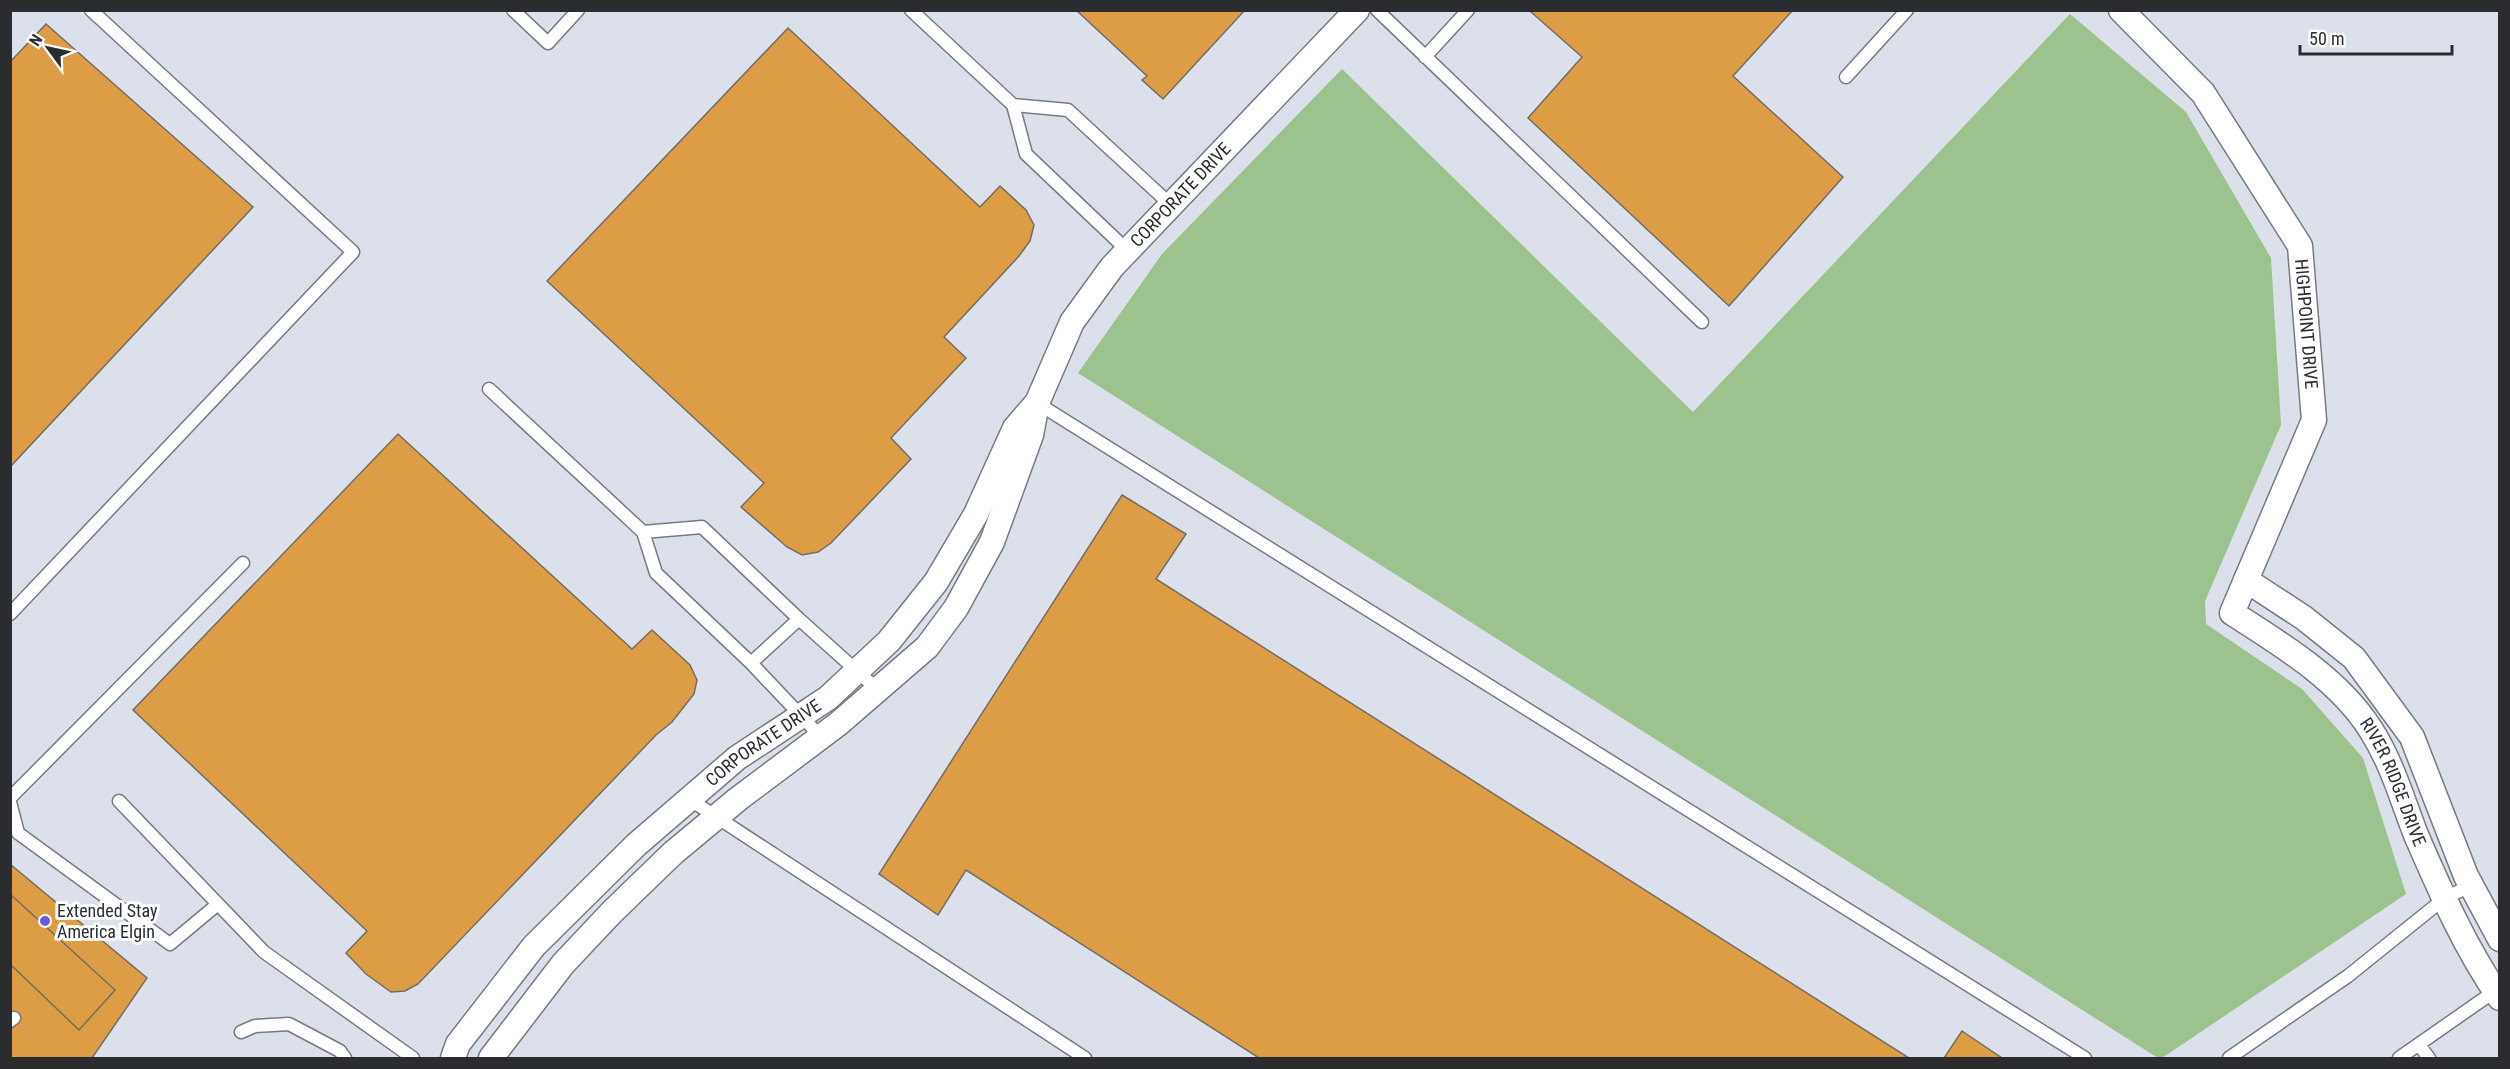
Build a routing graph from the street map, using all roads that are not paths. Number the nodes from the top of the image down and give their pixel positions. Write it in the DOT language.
graph roads {
  1 [pos="91,10"];
  2 [pos="513,10"];
  3 [pos="578,10"];
  4 [pos="911,10"];
  5 [pos="1357,10"];
  6 [pos="1377,10"];
  7 [pos="1468,10"];
  8 [pos="1907,10"];
  9 [pos="2121,10"];
  10 [pos="1425,57"];
  11 [pos="1846,77"];
  12 [pos="1012,105"];
  13 [pos="1172,206"];
  14 [pos="1128,251"];
  15 [pos="1702,322"];
  16 [pos="489,389"];
  17 [pos="1036,403"];
  18 [pos="643,532"];
  19 [pos="243,563"];
  20 [pos="2246,580"];
  21 [pos="2232,613"];
  22 [pos="10,614"];
  23 [pos="799,619"];
  24 [pos="751,663"];
  25 [pos="857,672"];
  26 [pos="879,690"];
  27 [pos="801,716"];
  28 [pos="821,738"];
  29 [pos="689,799"];
  30 [pos="10,800"];
  31 [pos="119,801"];
  32 [pos="718,816"];
  33 [pos="2472,885"];
  34 [pos="2445,898"];
  35 [pos="218,904"];
  36 [pos="2499,939"];
  37 [pos="2498,992"];
  38 [pos="241,1032"];
  39 [pos="2419,1044"];
  40 [pos="345,1059"];
  41 [pos="413,1059"];
  42 [pos="453,1059"];
  43 [pos="491,1059"];
  44 [pos="1085,1059"];
  45 [pos="2085,1059"];
  46 [pos="2229,1059"];
  47 [pos="2399,1059"];
  48 [pos="2429,1059"];
  1 -- 22 [label="lane"];
  2 -- 3 [label="lane"];
  4 -- 12 [label="lane"];
  5 -- 13 [label="street, CORPORATE DRIVE"];
  6 -- 10 [label="lane"];
  7 -- 10 [label="lane"];
  8 -- 11 [label="lane"];
  9 -- 20 [label="street, HIGHPOINT DRIVE"];
  10 -- 15 [label="lane"];
  12 -- 13 [label="lane"];
  12 -- 14 [label="lane"];
  13 -- 14 [label="street, CORPORATE DRIVE"];
  14 -- 17 [label="street, CORPORATE DRIVE"];
  16 -- 18 [label="lane"];
  17 -- 25 [label="street, CORPORATE DRIVE"];
  17 -- 26 [label="street, CORPORATE DRIVE"];
  17 -- 45 [label="lane"];
  18 -- 23 [label="lane"];
  18 -- 24 [label="lane"];
  19 -- 30 [label="lane"];
  20 -- 21 [label="street, HIGHPOINT DRIVE"];
  20 -- 33 [label="street, RIVER RIDGE DRIVE"];
  21 -- 34 [label="street, RIVER RIDGE DRIVE"];
  23 -- 24 [label="lane"];
  23 -- 25 [label="lane"];
  24 -- 27 [label="lane"];
  25 -- 26 [label="lane"];
  25 -- 27 [label="street, CORPORATE DRIVE"];
  26 -- 28 [label="street, CORPORATE DRIVE"];
  27 -- 28 [label="lane"];
  27 -- 29 [label="street, CORPORATE DRIVE"];
  28 -- 32 [label="street, CORPORATE DRIVE"];
  29 -- 32 [label="lane"];
  29 -- 42 [label="street, CORPORATE DRIVE"];
  30 -- 35 [label="lane"];
  31 -- 35 [label="lane"];
  32 -- 43 [label="street, CORPORATE DRIVE"];
  32 -- 44 [label="lane"];
  33 -- 34 [label="lane"];
  33 -- 36 [label="street, RIVER RIDGE DRIVE"];
  34 -- 37 [label="street, RIVER RIDGE DRIVE"];
  34 -- 46 [label="lane"];
  35 -- 41 [label="lane"];
  37 -- 39 [label="lane"];
  38 -- 40 [label="lane"];
  39 -- 47 [label="lane"];
  39 -- 48 [label="lane"];
}
